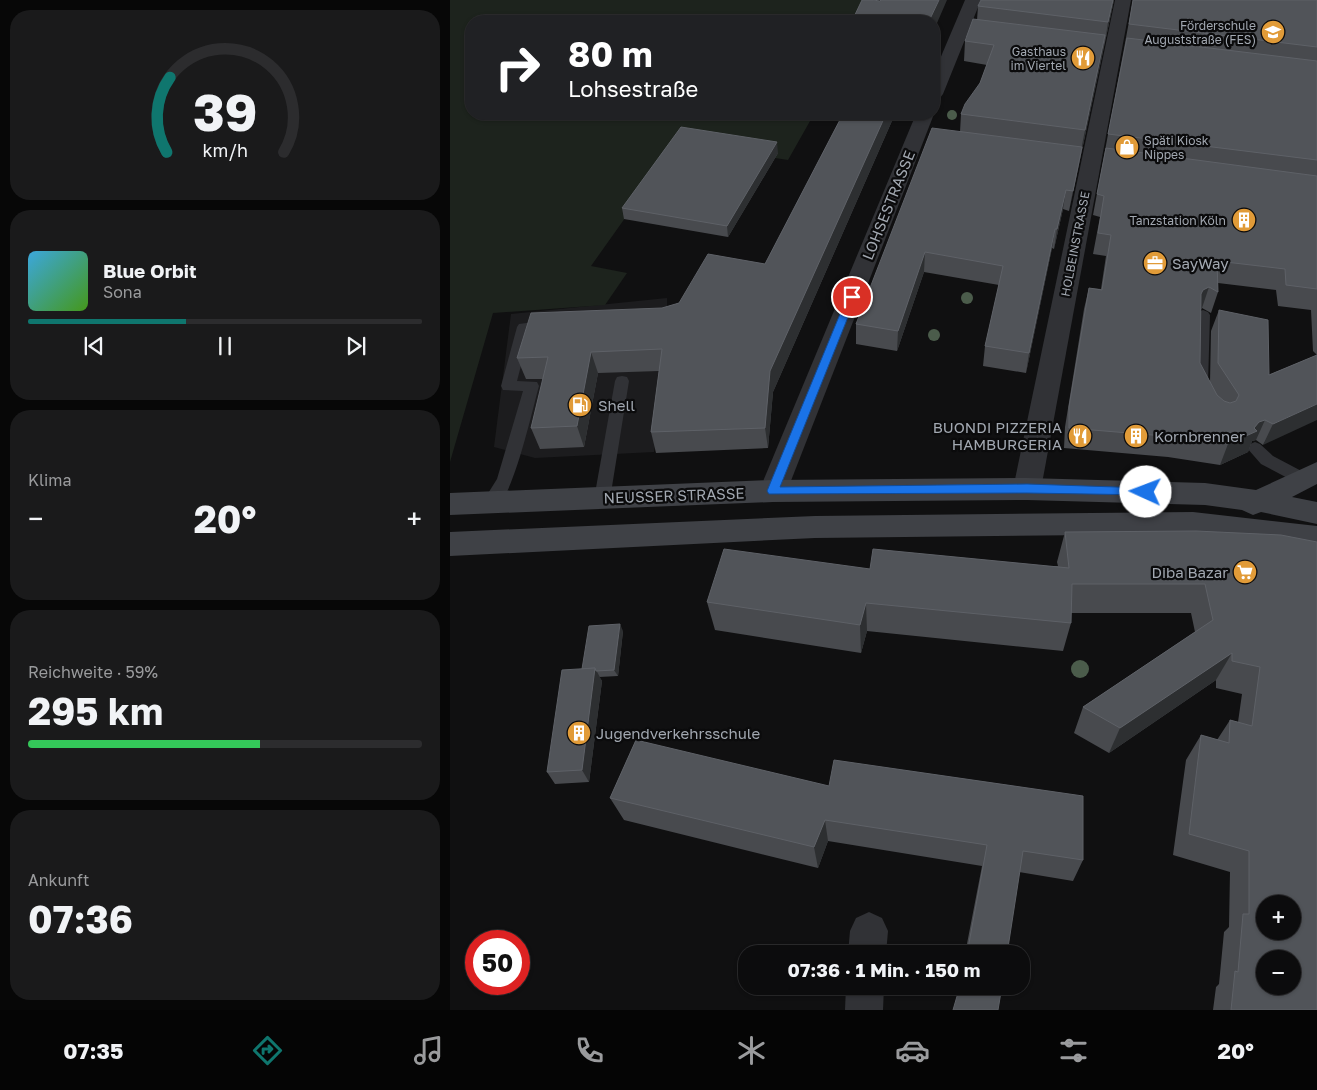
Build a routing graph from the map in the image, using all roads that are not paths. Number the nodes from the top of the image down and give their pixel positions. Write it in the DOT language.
graph roads {
  1 [pos="973,0"];
  2 [pos="1123,0"];
  3 [pos="961,31"];
  4 [pos="1018,38"];
  5 [pos="940,80"];
  6 [pos="926,120"];
  7 [pos="1203,315"];
  8 [pos="561,324"];
  9 [pos="622,381"];
  10 [pos="1209,398"];
  11 [pos="1255,448"];
  12 [pos="1310,476"];
  13 [pos="1027,489"];
  14 [pos="773,491"];
  15 [pos="602,498"];
  16 [pos="1259,501"];
  17 [pos="490,503"];
  18 [pos="450,504"];
  19 [pos="1317,513"];
  20 [pos="1193,523"];
  21 [pos="737,530"];
  22 [pos="1317,537"];
  23 [pos="450,544"];
  24 [pos="865,995"];
  25 [pos="864,1010"];
  1 -- 3 [label="street"];
  2 -- 13 [label="street, HOLBEINSTRASSE"];
  3 -- 4 [label="street"];
  3 -- 5 [label="street"];
  6 -- 14 [label="street, LOHSESTRASSE"];
  7 -- 10 [label="lane"];
  8 -- 17 [label="lane"];
  9 -- 15 [label="lane"];
  11 -- 12 [label="lane"];
  12 -- 16 [label="main road"];
  13 -- 14 [label="main road, NEUSSER STRASSE"];
  13 -- 16 [label="main road, NEUSSER STRASSE"];
  14 -- 15 [label="main road, NEUSSER STRASSE"];
  14 -- 21 [label="main road"];
  15 -- 17 [label="main road, NEUSSER STRASSE"];
  16 -- 19 [label="main road, NEUSSER STRASSE"];
  16 -- 20 [label="main road"];
  17 -- 18 [label="main road, NEUSSER STRASSE"];
  20 -- 21 [label="main road"];
  20 -- 22 [label="main road"];
  21 -- 23 [label="main road"];
  24 -- 25 [label="street"];
}
